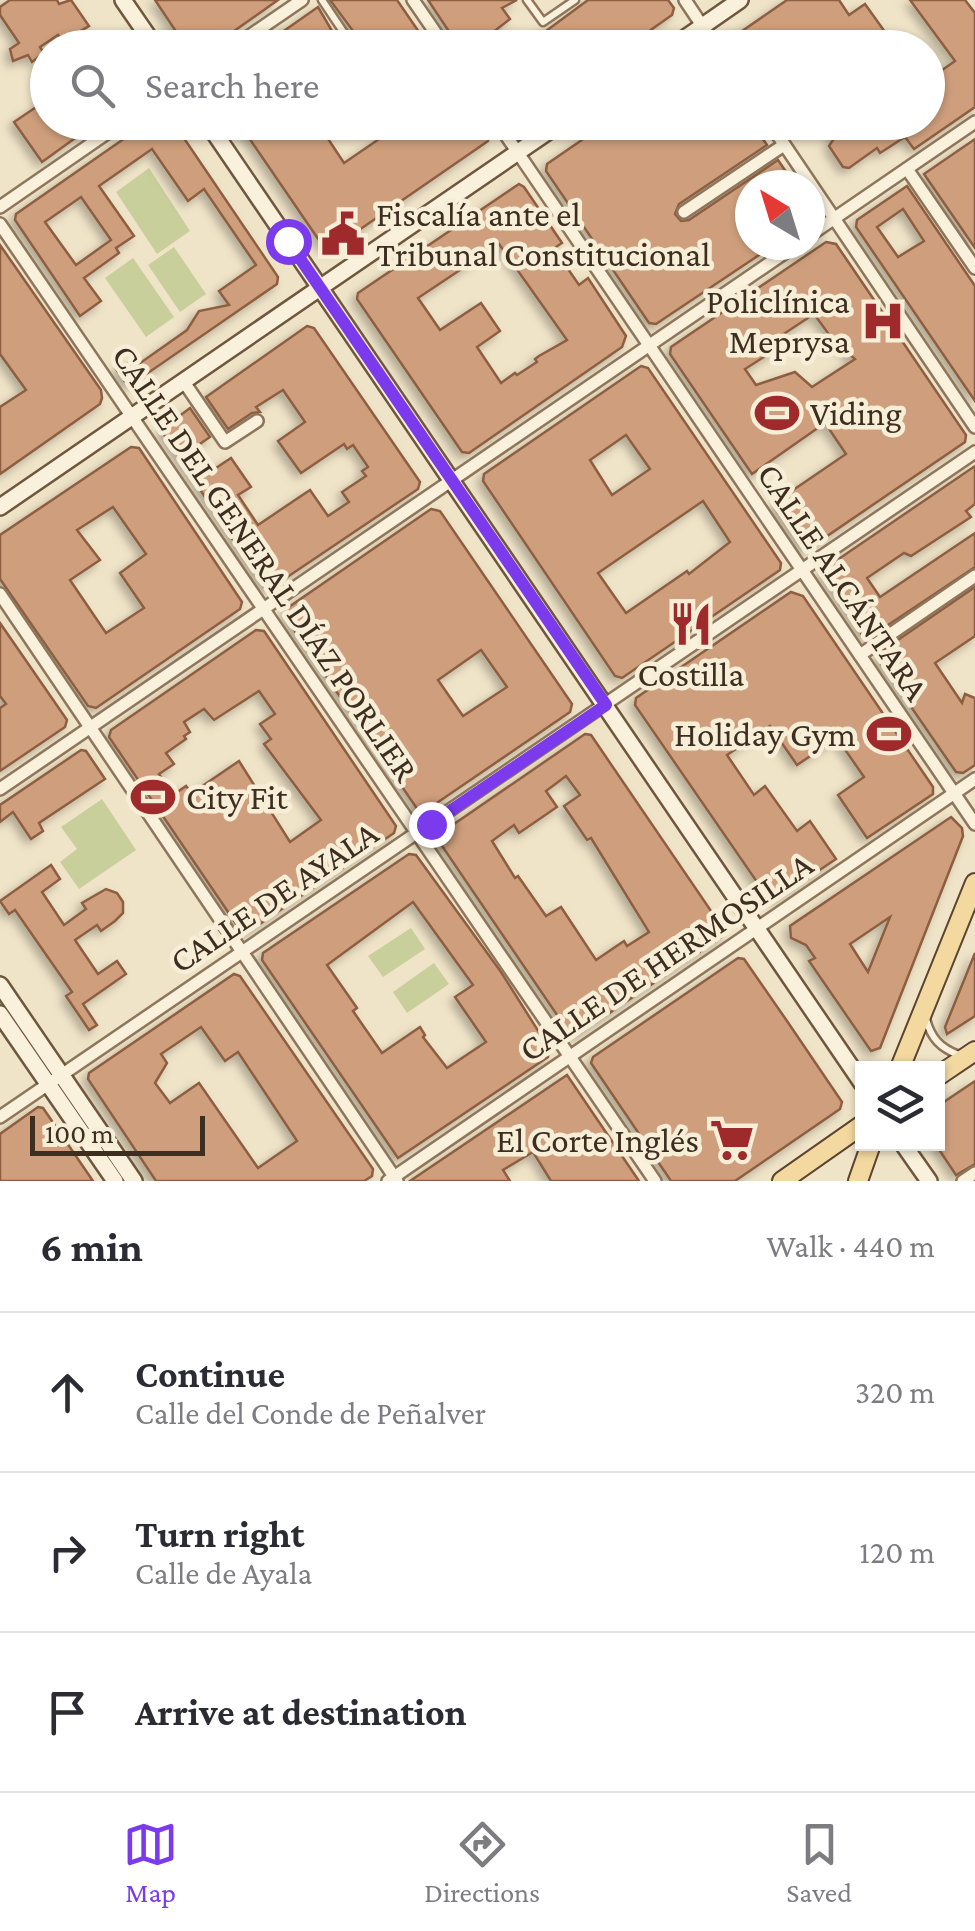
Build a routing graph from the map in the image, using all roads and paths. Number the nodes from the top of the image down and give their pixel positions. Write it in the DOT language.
graph roads {
  1 [pos="123,0"];
  2 [pos="302,0"];
  3 [pos="322,0"];
  4 [pos="413,0"];
  5 [pos="527,0"];
  6 [pos="575,0"];
  7 [pos="685,0"];
  8 [pos="740,0"];
  9 [pos="702,26"];
  10 [pos="144,30"];
  11 [pos="258,30"];
  12 [pos="342,30"];
  13 [pos="434,30"];
  14 [pos="696,30"];
  15 [pos="705,30"];
  16 [pos="975,122"];
  17 [pos="97,140"];
  18 [pos="219,140"];
  19 [pos="509,140"];
  20 [pos="536,140"];
  21 [pos="781,140"];
  22 [pos="784,145"];
  23 [pos="518,153"];
  24 [pos="907,169"];
  25 [pos="0,207"];
  26 [pos="684,212"];
  27 [pos="835,218"];
  28 [pos="0,224"];
  29 [pos="825,225"];
  30 [pos="774,260"];
  31 [pos="975,268"];
  32 [pos="320,288"];
  33 [pos="648,345"];
  34 [pos="184,382"];
  35 [pos="132,417"];
  36 [pos="257,421"];
  37 [pos="975,427"];
  38 [pos="975,452"];
  39 [pos="452,480"];
  40 [pos="0,507"];
  41 [pos="802,571"];
  42 [pos="975,576"];
  43 [pos="0,594"];
  44 [pos="264,610"];
  45 [pos="860,655"];
  46 [pos="606,705"];
  47 [pos="90,728"];
  48 [pos="975,779"];
  49 [pos="0,789"];
  50 [pos="954,794"];
  51 [pos="975,824"];
  52 [pos="416,834"];
  53 [pos="975,883"];
  54 [pos="758,928"];
  55 [pos="242,951"];
  56 [pos="0,985"];
  57 [pos="924,1011"];
  58 [pos="0,1014"];
  59 [pos="970,1054"];
  60 [pos="570,1056"];
  61 [pos="903,1061"];
  62 [pos="945,1071"];
  63 [pos="855,1073"];
  64 [pos="55,1080"];
  65 [pos="0,1118"];
  66 [pos="855,1131"];
  67 [pos="869,1151"];
  68 [pos="909,1151"];
  69 [pos="975,1172"];
  70 [pos="393,1180"];
  71 [pos="114,1181"];
  72 [pos="134,1181"];
  73 [pos="654,1181"];
  74 [pos="782,1181"];
  75 [pos="858,1181"];
  76 [pos="929,1181"];
  77 [pos="963,1181"];
  1 -- 10 [label="street"];
  2 -- 11 [label="street"];
  3 -- 12 [label="lane"];
  4 -- 13 [label="street"];
  5 -- 6 [label="lane"];
  7 -- 9 [label="street"];
  8 -- 9 [label="street"];
  9 -- 14 [label="street"];
  9 -- 15 [label="street"];
  16 -- 24 [label="street"];
  17 -- 25 [label="street"];
  18 -- 32 [label="street"];
  19 -- 23 [label="street, CALLE ALCÁNTARA"];
  20 -- 23 [label="street"];
  21 -- 22 [label="street"];
  22 -- 26 [label="street"];
  22 -- 27 [label="street"];
  23 -- 32 [label="street"];
  23 -- 33 [label="street, CALLE ALCÁNTARA"];
  24 -- 27 [label="street"];
  24 -- 31 [label="street"];
  27 -- 29 [label="street"];
  27 -- 37 [label="street"];
  28 -- 35 [label="street, CALLE DEL GENERAL DÍAZ PORLIER"];
  30 -- 33 [label="street"];
  32 -- 34 [label="street"];
  32 -- 39 [label="street"];
  33 -- 39 [label="street"];
  33 -- 41 [label="street, CALLE ALCÁNTARA"];
  34 -- 35 [label="street"];
  34 -- 36 [label="street"];
  35 -- 40 [label="street"];
  35 -- 44 [label="street, CALLE DEL GENERAL DÍAZ PORLIER"];
  38 -- 41 [label="street, CALLE DE AYALA"];
  39 -- 44 [label="street"];
  39 -- 46 [label="street"];
  41 -- 45 [label="street, CALLE ALCÁNTARA"];
  41 -- 46 [label="street, CALLE DE AYALA"];
  42 -- 45 [label="street"];
  43 -- 47 [label="street"];
  44 -- 47 [label="street"];
  44 -- 52 [label="street, CALLE DEL GENERAL DÍAZ PORLIER"];
  45 -- 50 [label="street, CALLE ALCÁNTARA"];
  46 -- 52 [label="street, CALLE DE AYALA"];
  46 -- 54 [label="street"];
  47 -- 49 [label="street"];
  47 -- 55 [label="street"];
  48 -- 50 [label="street, CALLE DE HERMOSILLA"];
  50 -- 51 [label="street, CALLE ALCÁNTARA"];
  50 -- 54 [label="street, CALLE DE HERMOSILLA"];
  52 -- 55 [label="street, CALLE DE AYALA"];
  52 -- 60 [label="street, CALLE DEL GENERAL DÍAZ PORLIER"];
  53 -- 57 [label="main road"];
  54 -- 60 [label="street, CALLE DE HERMOSILLA"];
  54 -- 63 [label="street"];
  55 -- 64 [label="street, CALLE DE AYALA"];
  55 -- 70 [label="street"];
  56 -- 64 [label="street"];
  57 -- 59 [label="lane"];
  57 -- 61 [label="main road"];
  58 -- 64 [label="street"];
  59 -- 62 [label="main road"];
  60 -- 70 [label="street, CALLE DE HERMOSILLA"];
  60 -- 73 [label="street, CALLE DEL GENERAL DÍAZ PORLIER"];
  64 -- 65 [label="street, CALLE DE AYALA"];
  64 -- 71 [label="street"];
  64 -- 72 [label="street"];
  66 -- 74 [label="main road"];
  67 -- 75 [label="main road"];
  68 -- 76 [label="street"];
  69 -- 77 [label="street"];
}
